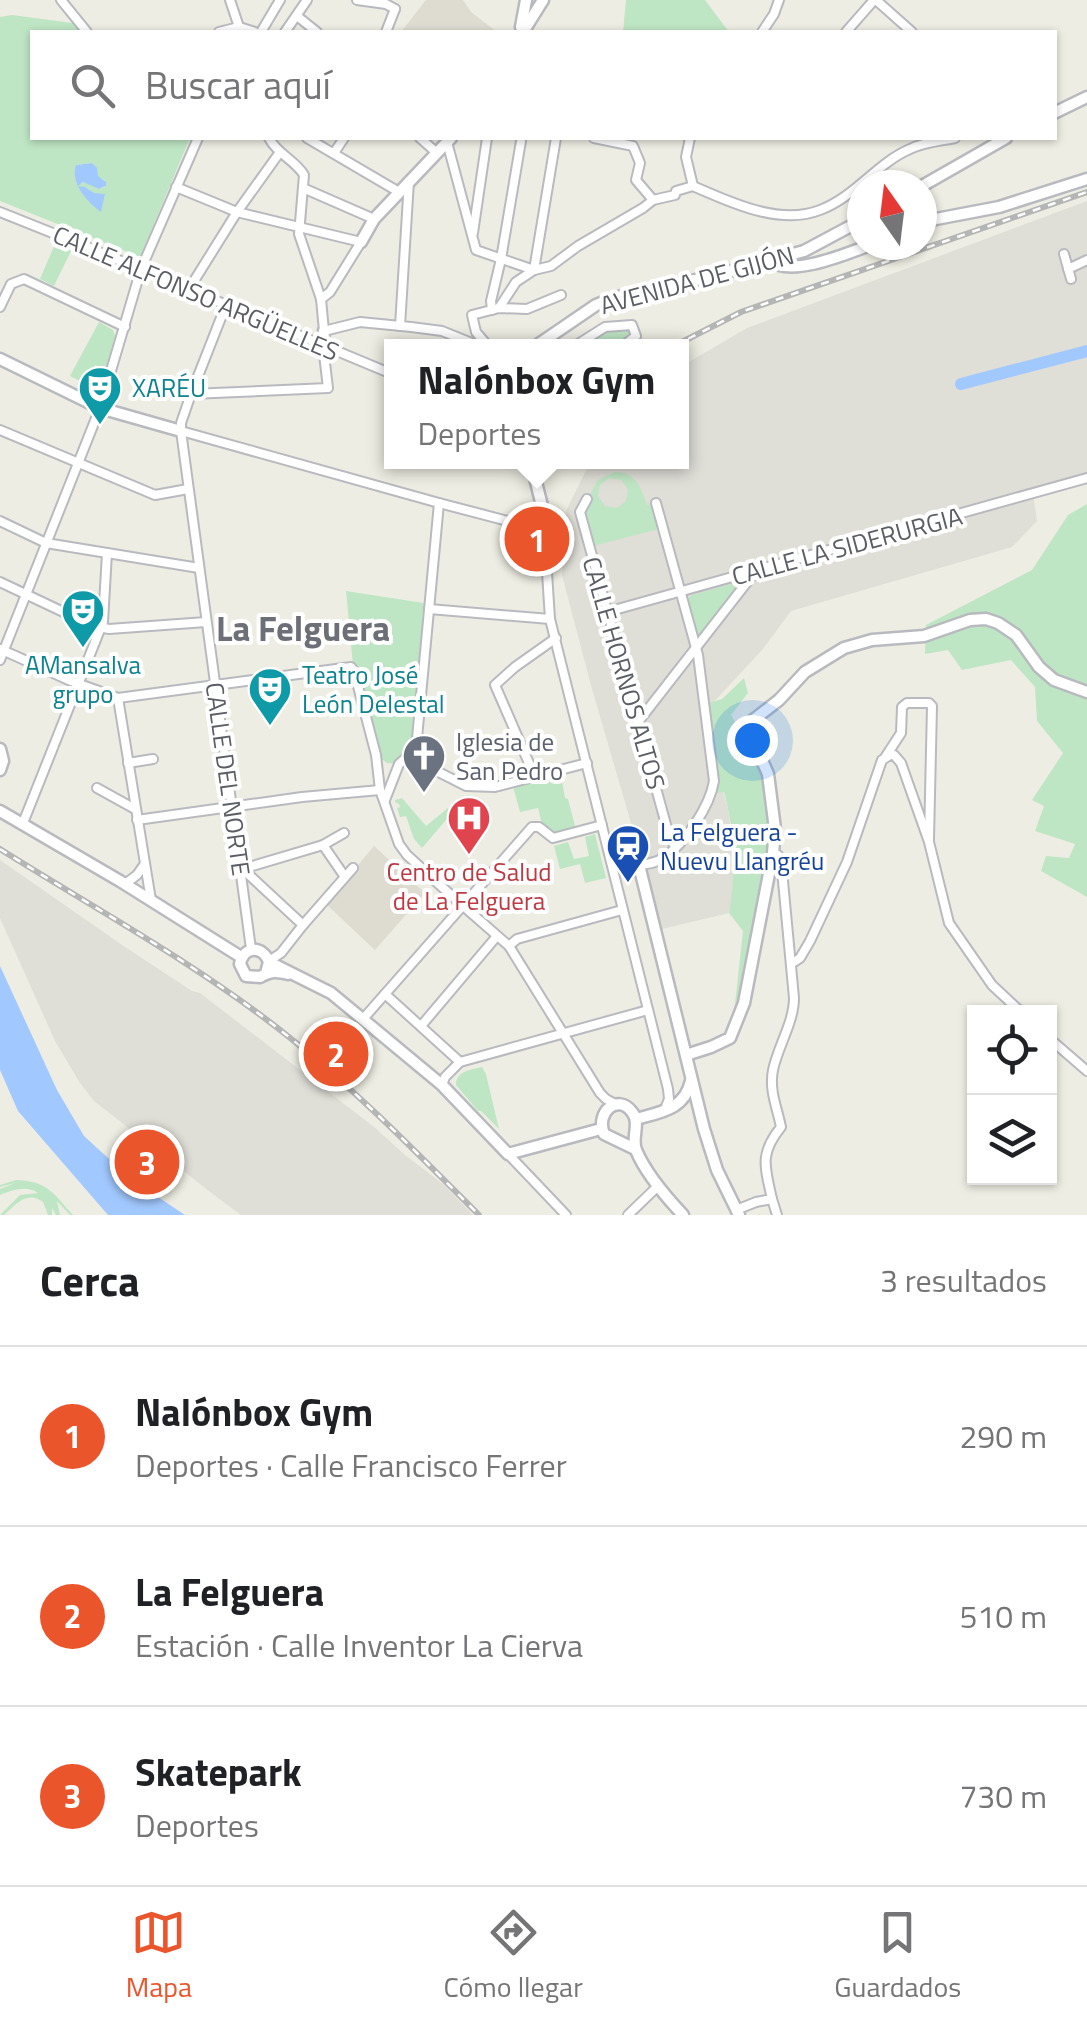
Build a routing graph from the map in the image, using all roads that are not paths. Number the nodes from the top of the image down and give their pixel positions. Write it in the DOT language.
graph roads {
  1 [pos="60,0"];
  2 [pos="230,0"];
  3 [pos="280,0"];
  4 [pos="307,0"];
  5 [pos="357,0"];
  6 [pos="405,0"];
  7 [pos="526,0"];
  8 [pos="543,0"];
  9 [pos="779,0"];
  10 [pos="875,0"];
  11 [pos="395,9"];
  12 [pos="297,16"];
  13 [pos="239,27"];
  14 [pos="85,30"];
  15 [pos="227,30"];
  16 [pos="250,30"];
  17 [pos="259,30"];
  18 [pos="286,30"];
  19 [pos="314,30"];
  20 [pos="387,30"];
  21 [pos="522,30"];
  22 [pos="524,30"];
  23 [pos="763,30"];
  24 [pos="848,30"];
  25 [pos="910,30"];
  26 [pos="1087,97"];
  27 [pos="1057,112"];
  28 [pos="197,140"];
  29 [pos="270,140"];
  30 [pos="311,140"];
  31 [pos="343,140"];
  32 [pos="422,140"];
  33 [pos="449,140"];
  34 [pos="487,140"];
  35 [pos="556,140"];
  36 [pos="616,140"];
  37 [pos="690,140"];
  38 [pos="947,140"];
  39 [pos="1002,140"];
  40 [pos="522,142"];
  41 [pos="280,152"];
  42 [pos="334,153"];
  43 [pos="437,153"];
  44 [pos="937,177"];
  45 [pos="1087,178"];
  46 [pos="409,181"];
  47 [pos="694,186"];
  48 [pos="176,187"];
  49 [pos="302,188"];
  50 [pos="398,192"];
  51 [pos="653,200"];
  52 [pos="0,212"];
  53 [pos="237,212"];
  54 [pos="374,218"];
  55 [pos="937,221"];
  56 [pos="298,226"];
  57 [pos="847,228"];
  58 [pos="472,238"];
  59 [pos="360,242"];
  60 [pos="847,252"];
  61 [pos="1064,254"];
  62 [pos="501,259"];
  63 [pos="770,260"];
  64 [pos="1087,260"];
  65 [pos="142,269"];
  66 [pos="1068,269"];
  67 [pos="534,270"];
  68 [pos="1071,279"];
  69 [pos="189,289"];
  70 [pos="561,295"];
  71 [pos="321,299"];
  72 [pos="226,306"];
  73 [pos="0,307"];
  74 [pos="495,309"];
  75 [pos="125,326"];
  76 [pos="400,326"];
  77 [pos="324,330"];
  78 [pos="550,335"];
  79 [pos="462,339"];
  80 [pos="480,339"];
  81 [pos="545,339"];
  82 [pos="553,339"];
  83 [pos="586,339"];
  84 [pos="632,339"];
  85 [pos="323,346"];
  86 [pos="0,359"];
  87 [pos="384,371"];
  88 [pos="191,394"];
  89 [pos="100,408"];
  90 [pos="0,430"];
  91 [pos="181,431"];
  92 [pos="78,464"];
  93 [pos="533,469"];
  94 [pos="1087,478"];
  95 [pos="188,490"];
  96 [pos="587,499"];
  97 [pos="439,503"];
  98 [pos="656,503"];
  99 [pos="0,521"];
  100 [pos="544,526"];
  101 [pos="46,543"];
  102 [pos="107,553"];
  103 [pos="198,568"];
  104 [pos="756,571"];
  105 [pos="0,582"];
  106 [pos="680,592"];
  107 [pos="26,595"];
  108 [pos="430,608"];
  109 [pos="607,612"];
  110 [pos="550,619"];
  111 [pos="206,622"];
  112 [pos="100,627"];
  113 [pos="556,638"];
  114 [pos="696,648"];
  115 [pos="1,654"];
  116 [pos="78,684"];
  117 [pos="215,685"];
  118 [pos="1087,692"];
  119 [pos="118,698"];
  120 [pos="638,722"];
  121 [pos="0,749"];
  122 [pos="376,755"];
  123 [pos="407,756"];
  124 [pos="886,756"];
  125 [pos="152,759"];
  126 [pos="128,762"];
  127 [pos="587,763"];
  128 [pos="399,764"];
  129 [pos="0,770"];
  130 [pos="535,777"];
  131 [pos="97,788"];
  132 [pos="380,790"];
  133 [pos="384,800"];
  134 [pos="230,806"];
  135 [pos="135,809"];
  136 [pos="0,811"];
  137 [pos="137,820"];
  138 [pos="22,823"];
  139 [pos="602,825"];
  140 [pos="344,833"];
  141 [pos="929,842"];
  142 [pos="323,845"];
  143 [pos="676,847"];
  144 [pos="773,853"];
  145 [pos="644,867"];
  146 [pos="353,868"];
  147 [pos="246,871"];
  148 [pos="145,875"];
  149 [pos="345,877"];
  150 [pos="131,888"];
  151 [pos="151,900"];
  152 [pos="463,906"];
  153 [pos="622,910"];
  154 [pos="302,925"];
  155 [pos="497,936"];
  156 [pos="509,946"];
  157 [pos="251,949"];
  158 [pos="281,953"];
  159 [pos="241,957"];
  160 [pos="790,964"];
  161 [pos="268,965"];
  162 [pos="283,968"];
  163 [pos="298,977"];
  164 [pos="385,994"];
  165 [pos="1013,1005"];
  166 [pos="648,1010"];
  167 [pos="363,1019"];
  168 [pos="420,1026"];
  169 [pos="562,1033"];
  170 [pos="1057,1045"];
  171 [pos="686,1055"];
  172 [pos="460,1062"];
  173 [pos="1087,1071"];
  174 [pos="691,1080"];
  175 [pos="442,1086"];
  176 [pos="600,1093"];
  177 [pos="686,1098"];
  178 [pos="698,1102"];
  179 [pos="617,1105"];
  180 [pos="664,1111"];
  181 [pos="602,1115"];
  182 [pos="636,1119"];
  183 [pos="602,1129"];
  184 [pos="634,1132"];
  185 [pos="618,1140"];
  186 [pos="635,1149"];
  187 [pos="508,1154"];
  188 [pos="658,1186"];
  189 [pos="772,1199"];
  190 [pos="738,1213"];
  191 [pos="566,1215"];
  192 [pos="628,1215"];
  193 [pos="683,1215"];
  194 [pos="777,1215"];
  1 -- 14 [label="street"];
  2 -- 13 [label="street"];
  3 -- 17 [label="street"];
  4 -- 12 [label="street"];
  5 -- 11 [label="street"];
  6 -- 11 [label="street"];
  7 -- 21 [label="street"];
  8 -- 22 [label="street"];
  9 -- 23 [label="street"];
  10 -- 24 [label="street"];
  10 -- 25 [label="street"];
  11 -- 20 [label="street"];
  12 -- 18 [label="street"];
  12 -- 19 [label="street"];
  13 -- 15 [label="street"];
  13 -- 16 [label="street"];
  26 -- 27 [label="street"];
  28 -- 48 [label="street"];
  29 -- 41 [label="street"];
  30 -- 42 [label="street"];
  31 -- 42 [label="street"];
  32 -- 43 [label="street"];
  33 -- 43 [label="street"];
  33 -- 58 [label="street"];
  34 -- 58 [label="street"];
  35 -- 67 [label="street"];
  36 -- 51 [label="street"];
  37 -- 47 [label="street"];
  38 -- 47 [label="street"];
  39 -- 44 [label="street"];
  40 -- 62 [label="street"];
  41 -- 49 [label="street"];
  41 -- 53 [label="street"];
  42 -- 50 [label="street"];
  43 -- 46 [label="street"];
  45 -- 55 [label="street"];
  46 -- 50 [label="street"];
  46 -- 76 [label="street"];
  47 -- 51 [label="street"];
  48 -- 53 [label="street"];
  48 -- 65 [label="street"];
  49 -- 54 [label="street"];
  49 -- 56 [label="street"];
  50 -- 54 [label="street"];
  51 -- 67 [label="street"];
  52 -- 65 [label="street, CALLE ALFONSO ARGÜELLES"];
  53 -- 56 [label="street"];
  53 -- 69 [label="street"];
  54 -- 59 [label="street"];
  56 -- 59 [label="street"];
  56 -- 71 [label="street"];
  57 -- 63 [label="street, AVENIDA DE GIJÓN"];
  58 -- 62 [label="street"];
  59 -- 71 [label="street"];
  60 -- 63 [label="street"];
  61 -- 66 [label="street"];
  62 -- 67 [label="street"];
  62 -- 74 [label="street"];
  63 -- 78 [label="street, AVENIDA DE GIJÓN"];
  64 -- 66 [label="street"];
  65 -- 69 [label="street, CALLE ALFONSO ARGÜELLES"];
  65 -- 75 [label="street"];
  66 -- 68 [label="street"];
  67 -- 74 [label="street"];
  69 -- 72 [label="street, CALLE ALFONSO ARGÜELLES"];
  70 -- 74 [label="street"];
  71 -- 77 [label="street"];
  72 -- 85 [label="street, CALLE ALFONSO ARGÜELLES"];
  72 -- 88 [label="street"];
  73 -- 75 [label="street"];
  74 -- 80 [label="street"];
  75 -- 89 [label="street"];
  76 -- 77 [label="street"];
  76 -- 79 [label="street"];
  77 -- 85 [label="street"];
  78 -- 81 [label="street, AVENIDA DE GIJÓN"];
  78 -- 82 [label="street"];
  83 -- 84 [label="street"];
  85 -- 87 [label="street, CALLE ALFONSO ARGÜELLES"];
  85 -- 88 [label="street"];
  86 -- 89 [label="street"];
  88 -- 91 [label="street"];
  89 -- 91 [label="street"];
  89 -- 92 [label="street"];
  90 -- 92 [label="street"];
  91 -- 95 [label="street, CALLE DEL NORTE"];
  91 -- 97 [label="street"];
  92 -- 95 [label="street"];
  92 -- 101 [label="street"];
  93 -- 100 [label="street"];
  94 -- 104 [label="street, CALLE LA SIDERURGIA"];
  95 -- 103 [label="street, CALLE DEL NORTE"];
  96 -- 109 [label="street, CALLE HORNOS ALTOS"];
  97 -- 100 [label="street"];
  97 -- 108 [label="street"];
  98 -- 106 [label="street"];
  99 -- 101 [label="street"];
  100 -- 110 [label="street"];
  101 -- 102 [label="street"];
  101 -- 107 [label="street"];
  102 -- 103 [label="street"];
  102 -- 112 [label="street"];
  103 -- 111 [label="street, CALLE DEL NORTE"];
  104 -- 106 [label="street, CALLE LA SIDERURGIA"];
  104 -- 114 [label="street"];
  105 -- 107 [label="street"];
  106 -- 109 [label="street, CALLE LA SIDERURGIA"];
  106 -- 114 [label="street"];
  107 -- 112 [label="street"];
  107 -- 115 [label="street"];
  108 -- 110 [label="street"];
  108 -- 123 [label="street"];
  109 -- 120 [label="street, CALLE HORNOS ALTOS"];
  110 -- 113 [label="street"];
  111 -- 112 [label="street"];
  111 -- 117 [label="street, CALLE DEL NORTE"];
  112 -- 116 [label="street"];
  113 -- 127 [label="street"];
  113 -- 130 [label="street"];
  114 -- 120 [label="street"];
  114 -- 143 [label="street"];
  115 -- 116 [label="street"];
  116 -- 119 [label="street"];
  116 -- 138 [label="street"];
  117 -- 119 [label="street"];
  117 -- 122 [label="street"];
  117 -- 134 [label="street, CALLE DEL NORTE"];
  118 -- 144 [label="street"];
  119 -- 126 [label="street"];
  120 -- 143 [label="street, CALLE HORNOS ALTOS"];
  121 -- 129 [label="street"];
  122 -- 128 [label="street"];
  122 -- 132 [label="street"];
  123 -- 128 [label="street"];
  123 -- 130 [label="street"];
  124 -- 141 [label="street"];
  124 -- 141 [label="street"];
  124 -- 160 [label="street"];
  125 -- 126 [label="street"];
  126 -- 135 [label="street"];
  127 -- 130 [label="street"];
  127 -- 139 [label="street"];
  128 -- 133 [label="street"];
  131 -- 135 [label="street"];
  132 -- 133 [label="street"];
  132 -- 134 [label="street"];
  133 -- 152 [label="street"];
  134 -- 137 [label="street"];
  134 -- 147 [label="street, CALLE DEL NORTE"];
  135 -- 137 [label="street"];
  136 -- 138 [label="street"];
  137 -- 148 [label="street"];
  138 -- 150 [label="street"];
  139 -- 152 [label="street"];
  139 -- 153 [label="street"];
  140 -- 142 [label="street"];
  141 -- 165 [label="street"];
  142 -- 147 [label="street"];
  142 -- 149 [label="street"];
  143 -- 145 [label="street"];
  144 -- 160 [label="street"];
  144 -- 171 [label="street"];
  145 -- 171 [label="street"];
  146 -- 149 [label="street"];
  147 -- 154 [label="street"];
  147 -- 157 [label="street, CALLE DEL NORTE"];
  148 -- 150 [label="street"];
  148 -- 150 [label="street"];
  148 -- 151 [label="street"];
  149 -- 154 [label="street"];
  150 -- 151 [label="street"];
  151 -- 159 [label="street"];
  152 -- 155 [label="street"];
  152 -- 164 [label="street"];
  153 -- 156 [label="street"];
  153 -- 166 [label="street"];
  154 -- 158 [label="street"];
  155 -- 156 [label="street"];
  155 -- 168 [label="street"];
  156 -- 169 [label="street"];
  157 -- 159 [label="street"];
  157 -- 161 [label="street"];
  158 -- 161 [label="street"];
  158 -- 162 [label="street"];
  159 -- 161 [label="street"];
  160 -- 189 [label="street"];
  161 -- 162 [label="street"];
  161 -- 163 [label="street"];
  162 -- 163 [label="street"];
  163 -- 167 [label="street"];
  164 -- 167 [label="street"];
  164 -- 168 [label="street"];
  166 -- 169 [label="street"];
  166 -- 180 [label="street"];
  167 -- 175 [label="street"];
  168 -- 172 [label="street"];
  169 -- 172 [label="street"];
  169 -- 176 [label="street"];
  170 -- 173 [label="street"];
  171 -- 174 [label="street"];
  172 -- 175 [label="street"];
  174 -- 177 [label="street"];
  174 -- 178 [label="street"];
  175 -- 187 [label="street"];
  176 -- 179 [label="street"];
  176 -- 181 [label="street"];
  177 -- 178 [label="street"];
  177 -- 180 [label="street"];
  178 -- 190 [label="street"];
  179 -- 181 [label="street"];
  179 -- 182 [label="street"];
  180 -- 182 [label="street"];
  181 -- 183 [label="street"];
  182 -- 184 [label="street"];
  183 -- 185 [label="street"];
  183 -- 187 [label="street"];
  184 -- 185 [label="street"];
  184 -- 186 [label="street"];
  185 -- 186 [label="street"];
  186 -- 188 [label="street"];
  187 -- 191 [label="street"];
  188 -- 192 [label="street"];
  188 -- 193 [label="street"];
  189 -- 190 [label="street"];
  189 -- 194 [label="street"];
}
